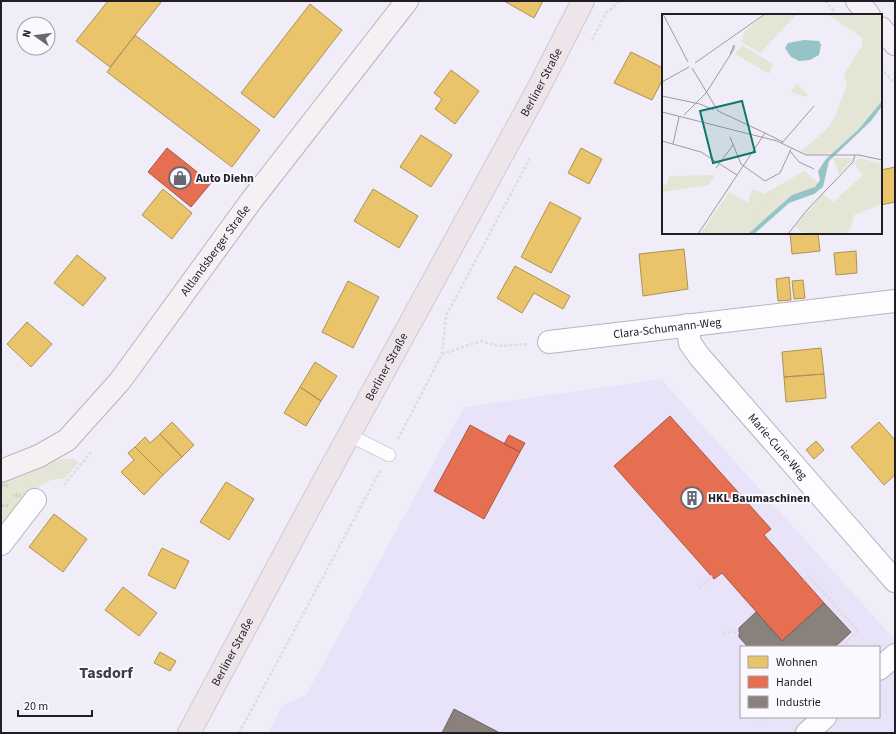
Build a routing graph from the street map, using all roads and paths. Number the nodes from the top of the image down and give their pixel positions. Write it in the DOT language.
graph roads {
  1 [pos="407,1"];
  2 [pos="583,1"];
  3 [pos="620,1"];
  4 [pos="826,1"];
  5 [pos="857,1"];
  6 [pos="836,14"];
  7 [pos="868,14"];
  8 [pos="882,29"];
  9 [pos="895,44"];
  10 [pos="589,45"];
  11 [pos="882,69"];
  12 [pos="895,84"];
  13 [pos="532,154"];
  14 [pos="895,301"];
  15 [pos="687,326"];
  16 [pos="549,342"];
  17 [pos="442,354"];
  18 [pos="349,434"];
  19 [pos="91,452"];
  20 [pos="389,455"];
  21 [pos="1,471"];
  22 [pos="64,485"];
  23 [pos="35,500"];
  24 [pos="1,544"];
  25 [pos="712,576"];
  26 [pos="804,580"];
  27 [pos="895,581"];
  28 [pos="699,588"];
  29 [pos="723,632"];
  30 [pos="739,633"];
  31 [pos="842,646"];
  32 [pos="895,655"];
  33 [pos="880,668"];
  34 [pos="763,718"];
  35 [pos="824,718"];
  36 [pos="759,721"];
  37 [pos="189,733"];
  38 [pos="239,733"];
  39 [pos="807,733"];
  1 -- 21 [label="main road, Altlandsberger Straße"];
  2 -- 18 [label="main road, Berliner Straße"];
  3 -- 10 [label="path"];
  4 -- 6 [label="path"];
  5 -- 7 [label="main road"];
  8 -- 9 [label="main road"];
  11 -- 12 [label="path"];
  13 -- 17 [label="path"];
  14 -- 15 [label="street, Clara-Schumann-Weg"];
  15 -- 16 [label="street, Clara-Schumann-Weg"];
  15 -- 27 [label="street, Marie-Curie-Weg"];
  16 -- 17 [label="path"];
  17 -- 20 [label="path"];
  18 -- 20 [label="lane"];
  18 -- 37 [label="main road, Berliner Straße"];
  19 -- 22 [label="path"];
  20 -- 38 [label="path"];
  23 -- 24 [label="street"];
  25 -- 28 [label="path"];
  26 -- 31 [label="path"];
  29 -- 30 [label="path"];
  32 -- 33 [label="street"];
  34 -- 36 [label="path"];
  35 -- 39 [label="street"];
}
